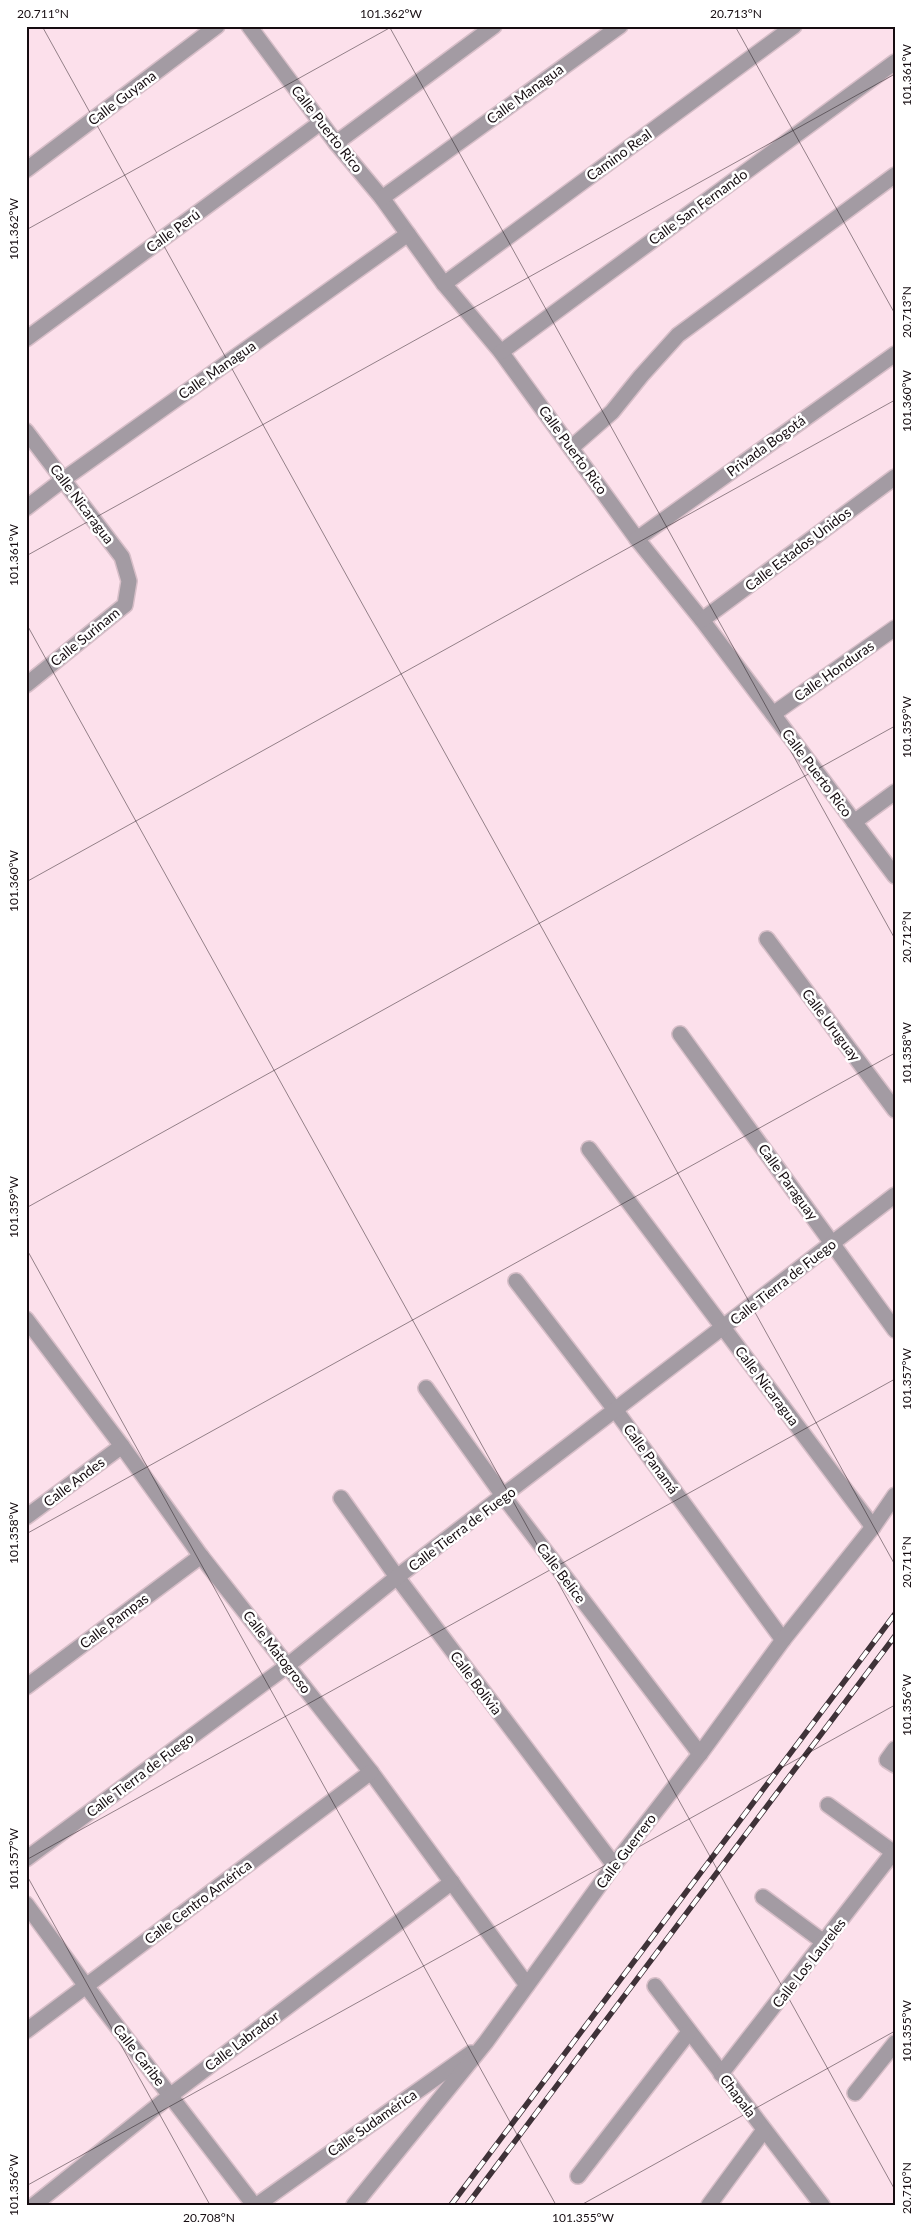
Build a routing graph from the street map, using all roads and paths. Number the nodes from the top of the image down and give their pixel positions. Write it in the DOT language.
graph roads {
  1 [pos="217,26"];
  2 [pos="249,26"];
  3 [pos="494,26"];
  4 [pos="620,26"];
  5 [pos="794,26"];
  6 [pos="895,62"];
  7 [pos="320,123"];
  8 [pos="336,143"];
  9 [pos="26,170"];
  10 [pos="895,175"];
  11 [pos="382,198"];
  12 [pos="408,234"];
  13 [pos="444,284"];
  14 [pos="26,339"];
  15 [pos="501,352"];
  16 [pos="895,354"];
  17 [pos="26,431"];
  18 [pos="571,448"];
  19 [pos="895,477"];
  20 [pos="64,479"];
  21 [pos="26,508"];
  22 [pos="637,539"];
  23 [pos="129,581"];
  24 [pos="702,620"];
  25 [pos="895,628"];
  26 [pos="26,685"];
  27 [pos="773,714"];
  28 [pos="895,792"];
  29 [pos="854,822"];
  30 [pos="895,876"];
  31 [pos="767,939"];
  32 [pos="680,1034"];
  33 [pos="895,1110"];
  34 [pos="589,1149"];
  35 [pos="895,1196"];
  36 [pos="833,1243"];
  37 [pos="516,1281"];
  38 [pos="26,1320"];
  39 [pos="724,1328"];
  40 [pos="895,1330"];
  41 [pos="31,1337"];
  42 [pos="426,1388"];
  43 [pos="616,1411"];
  44 [pos="122,1446"];
  45 [pos="895,1495"];
  46 [pos="504,1497"];
  47 [pos="342,1498"];
  48 [pos="26,1517"];
  49 [pos="873,1527"];
  50 [pos="201,1556"];
  51 [pos="397,1578"];
  52 [pos="783,1640"];
  53 [pos="287,1666"];
  54 [pos="26,1687"];
  55 [pos="895,1750"];
  56 [pos="700,1754"];
  57 [pos="895,1765"];
  58 [pos="371,1772"];
  59 [pos="828,1805"];
  60 [pos="894,1851"];
  61 [pos="26,1859"];
  62 [pos="614,1865"];
  63 [pos="452,1882"];
  64 [pos="763,1897"];
  65 [pos="26,1904"];
  66 [pos="824,1943"];
  67 [pos="527,1985"];
  68 [pos="86,1986"];
  69 [pos="655,1986"];
  70 [pos="26,2031"];
  71 [pos="689,2032"];
  72 [pos="486,2042"];
  73 [pos="892,2053"];
  74 [pos="721,2074"];
  75 [pos="855,2093"];
  76 [pos="171,2095"];
  77 [pos="764,2130"];
  78 [pos="578,2176"];
  79 [pos="34,2205"];
  80 [pos="256,2205"];
  81 [pos="354,2205"];
  82 [pos="708,2205"];
  83 [pos="822,2205"];
  1 -- 9 [label="street, Calle Guyana"];
  2 -- 7 [label="street, Calle Puerto Rico"];
  3 -- 8 [label="street"];
  4 -- 11 [label="street, Calle Managua"];
  5 -- 13 [label="street, Camino Real"];
  6 -- 15 [label="street, Calle San Fernando"];
  7 -- 8 [label="street, Calle Puerto Rico"];
  7 -- 14 [label="street, Calle Perú"];
  8 -- 11 [label="street, Calle Puerto Rico"];
  10 -- 18 [label="street"];
  11 -- 12 [label="street, Calle Puerto Rico"];
  12 -- 13 [label="street, Calle Puerto Rico"];
  12 -- 20 [label="street, Calle Managua"];
  13 -- 15 [label="street, Calle Puerto Rico"];
  15 -- 18 [label="street, Calle Puerto Rico"];
  16 -- 22 [label="street, Privada Bogotá"];
  17 -- 20 [label="street, Calle Nicaragua"];
  18 -- 22 [label="street, Calle Puerto Rico"];
  19 -- 24 [label="street, Calle Estados Unidos"];
  20 -- 21 [label="street, Calle Managua"];
  20 -- 23 [label="street, Calle Nicaragua"];
  22 -- 24 [label="street, Calle Puerto Rico"];
  23 -- 26 [label="street, Calle Surinam"];
  24 -- 27 [label="street, Calle Puerto Rico"];
  25 -- 27 [label="street, Calle Honduras"];
  27 -- 29 [label="street, Calle Puerto Rico"];
  28 -- 29 [label="street"];
  29 -- 30 [label="street, Calle Puerto Rico"];
  31 -- 33 [label="street, Calle Uruguay"];
  32 -- 36 [label="street, Calle Paraguay"];
  34 -- 39 [label="street, Calle Nicaragua"];
  35 -- 36 [label="street, Calle Tierra de Fuego"];
  36 -- 39 [label="street, Calle Tierra de Fuego"];
  36 -- 40 [label="street, Calle Paraguay"];
  37 -- 43 [label="street, Calle Panamá"];
  38 -- 41 [label="street, Calle Matogroso"];
  39 -- 43 [label="street, Calle Tierra de Fuego"];
  39 -- 49 [label="street, Calle Nicaragua"];
  41 -- 44 [label="street, Calle Matogroso"];
  42 -- 46 [label="street, Calle Belice"];
  43 -- 46 [label="street, Calle Tierra de Fuego"];
  43 -- 52 [label="street, Calle Panamá"];
  44 -- 48 [label="street, Calle Andes"];
  44 -- 50 [label="street, Calle Matogroso"];
  45 -- 49 [label="street, Calle Guerrero"];
  46 -- 51 [label="street, Calle Tierra de Fuego"];
  46 -- 56 [label="street, Calle Belice"];
  47 -- 51 [label="street, Calle Bolivia"];
  49 -- 52 [label="street, Calle Guerrero"];
  50 -- 53 [label="street, Calle Matogroso"];
  50 -- 54 [label="street, Calle Pampas"];
  51 -- 53 [label="street, Calle Tierra de Fuego"];
  51 -- 62 [label="street, Calle Bolivia"];
  52 -- 56 [label="street, Calle Guerrero"];
  53 -- 58 [label="street, Calle Matogroso"];
  53 -- 61 [label="street, Calle Tierra de Fuego"];
  55 -- 57 [label="street"];
  56 -- 62 [label="street, Calle Guerrero"];
  58 -- 63 [label="street, Calle Matogroso"];
  58 -- 68 [label="street, Calle Centro América"];
  59 -- 60 [label="street"];
  60 -- 66 [label="street, Calle Los Laureles"];
  62 -- 67 [label="street, Calle Guerrero"];
  63 -- 67 [label="street, Calle Matogroso"];
  63 -- 76 [label="street, Calle Labrador"];
  64 -- 66 [label="street"];
  65 -- 68 [label="street, Calle Caribe"];
  66 -- 74 [label="street, Calle Los Laureles"];
  67 -- 72 [label="street, Calle Guerrero"];
  68 -- 70 [label="street, Calle Centro América"];
  68 -- 76 [label="street, Calle Caribe"];
  69 -- 71 [label="street, Chapala"];
  71 -- 74 [label="street, Chapala"];
  71 -- 78 [label="street"];
  72 -- 80 [label="street, Calle Sudamérica"];
  72 -- 81 [label="street, Calle Guerrero"];
  73 -- 75 [label="street"];
  74 -- 77 [label="street, Chapala"];
  76 -- 79 [label="street, Calle Labrador"];
  76 -- 80 [label="street, Calle Caribe"];
  77 -- 82 [label="street"];
  77 -- 83 [label="street, Chapala"];
}
